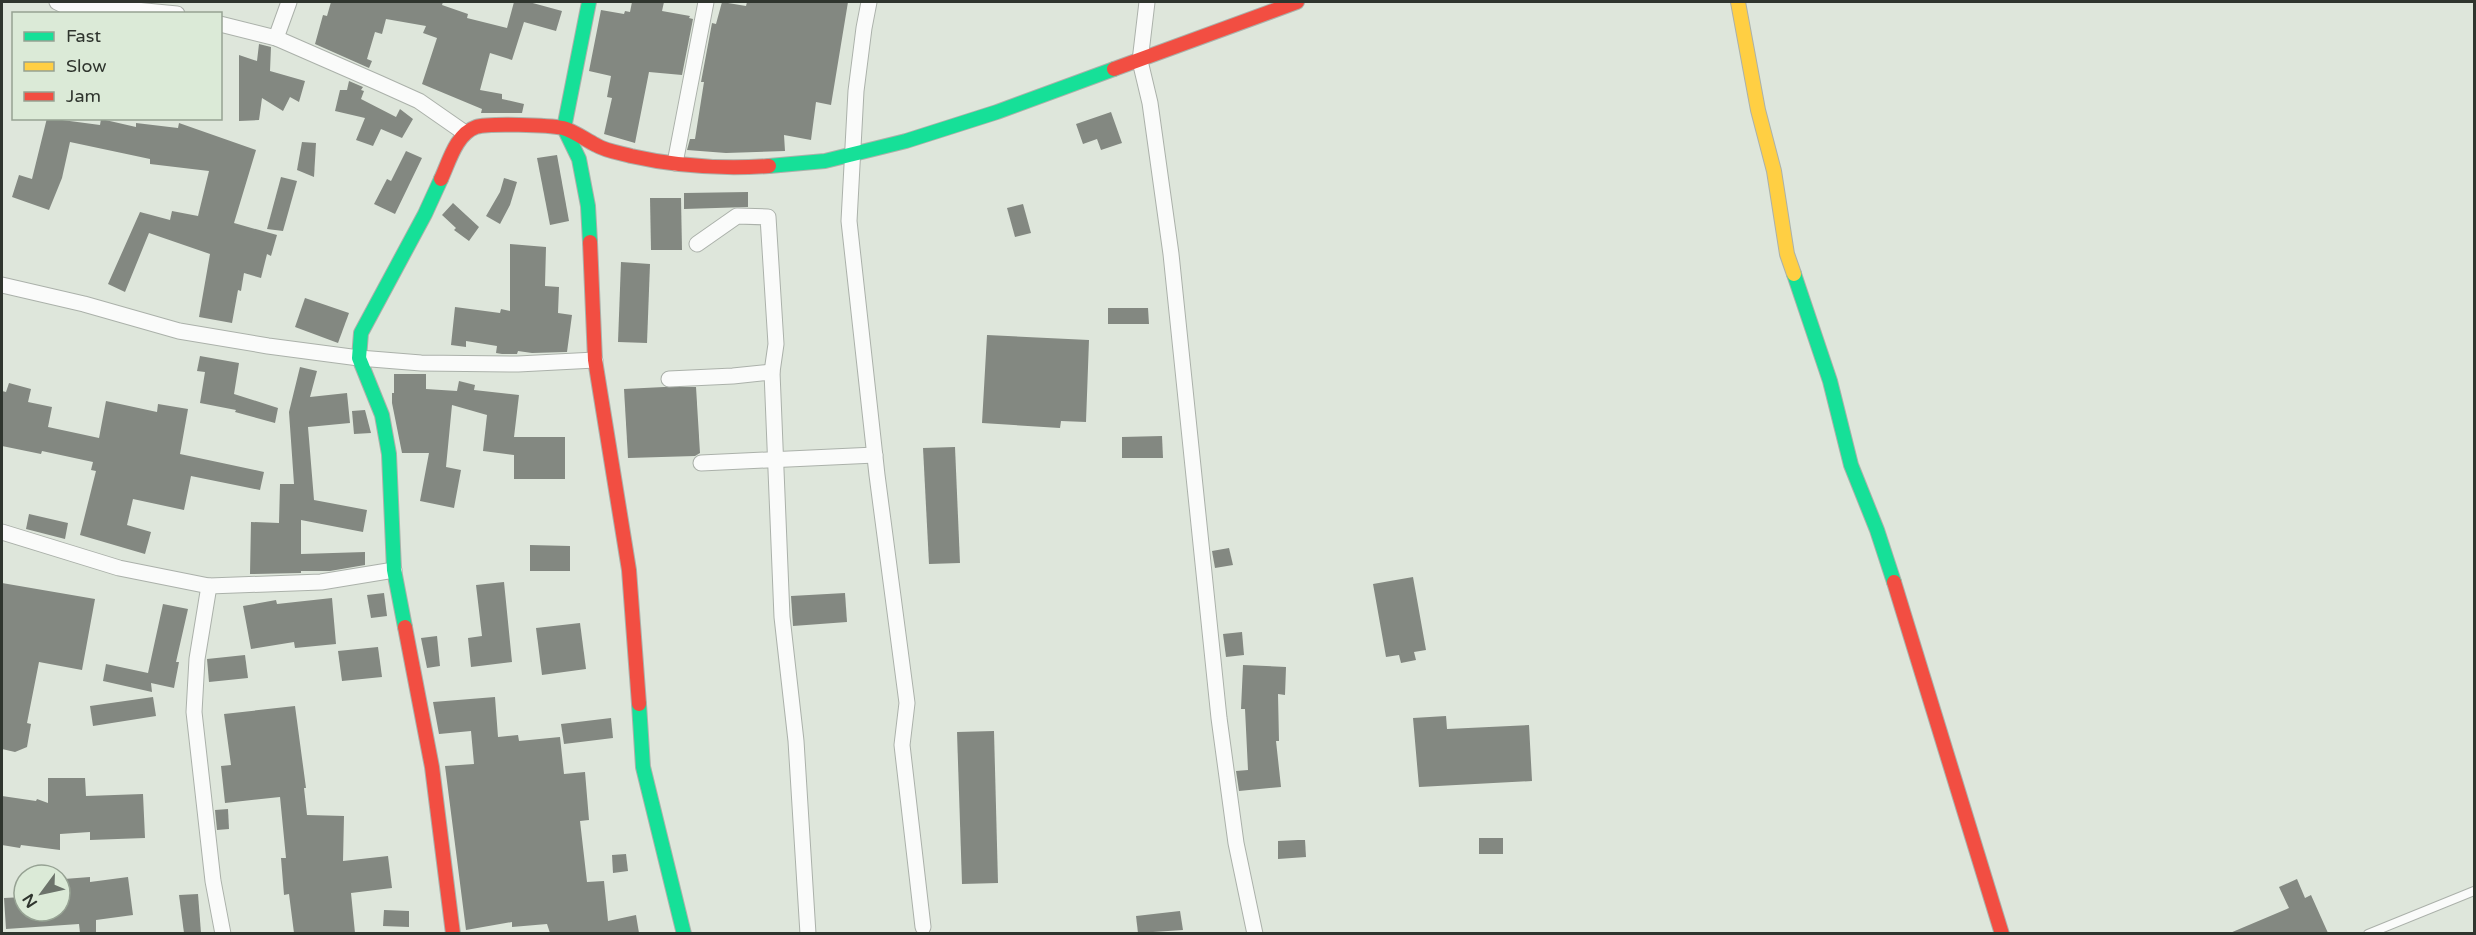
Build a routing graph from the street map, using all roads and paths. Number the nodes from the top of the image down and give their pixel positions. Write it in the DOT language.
graph roads {
  1 [pos="57,2"];
  2 [pos="289,2"];
  3 [pos="589,2"];
  4 [pos="706,2"];
  5 [pos="869,2"];
  6 [pos="1147,2"];
  7 [pos="1298,2"];
  8 [pos="1738,2"];
  9 [pos="156,12"];
  10 [pos="222,24"];
  11 [pos="276,38"];
  12 [pos="1140,61"];
  13 [pos="564,128"];
  14 [pos="465,133"];
  15 [pos="854,154"];
  16 [pos="675,163"];
  17 [pos="697,244"];
  18 [pos="2,285"];
  19 [pos="359,358"];
  20 [pos="595,360"];
  21 [pos="772,372"];
  22 [pos="669,379"];
  23 [pos="875,455"];
  24 [pos="777,460"];
  25 [pos="701,463"];
  26 [pos="2,532"];
  27 [pos="394,570"];
  28 [pos="209,586"];
  29 [pos="2475,891"];
  30 [pos="923,927"];
  31 [pos="223,933"];
  32 [pos="453,933"];
  33 [pos="684,933"];
  34 [pos="808,933"];
  35 [pos="1255,933"];
  36 [pos="2002,933"];
  37 [pos="2368,933"];
  1 -- 9 [label="street"];
  2 -- 11 [label="street"];
  3 -- 13 [label="street"];
  4 -- 16 [label="street"];
  5 -- 15 [label="street"];
  6 -- 12 [label="street"];
  7 -- 12 [label="street"];
  8 -- 36 [label="street"];
  10 -- 11 [label="street"];
  11 -- 14 [label="street"];
  12 -- 15 [label="street"];
  12 -- 35 [label="street"];
  13 -- 14 [label="street"];
  13 -- 16 [label="street"];
  13 -- 20 [label="street"];
  14 -- 19 [label="street"];
  15 -- 16 [label="street"];
  15 -- 23 [label="street"];
  17 -- 21 [label="street"];
  18 -- 19 [label="street"];
  19 -- 20 [label="street"];
  19 -- 27 [label="street"];
  20 -- 33 [label="street"];
  21 -- 22 [label="street"];
  21 -- 24 [label="street"];
  23 -- 24 [label="street"];
  23 -- 30 [label="street"];
  24 -- 25 [label="street"];
  24 -- 34 [label="street"];
  26 -- 28 [label="street"];
  27 -- 28 [label="street"];
  27 -- 32 [label="street"];
  28 -- 31 [label="street"];
  29 -- 37 [label="lane"];
}
